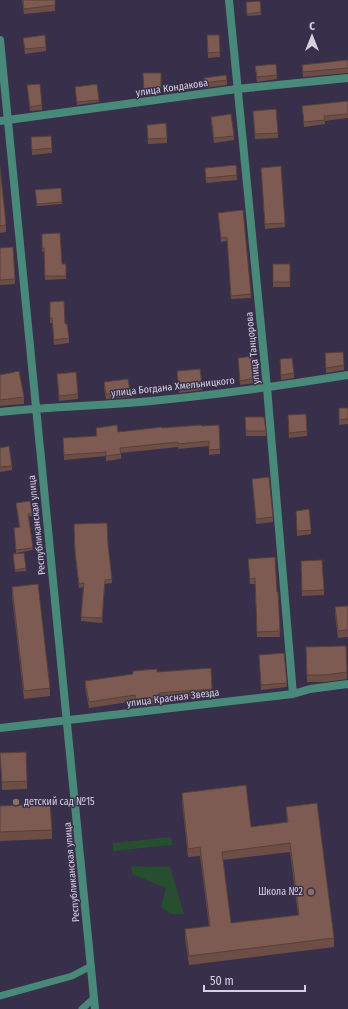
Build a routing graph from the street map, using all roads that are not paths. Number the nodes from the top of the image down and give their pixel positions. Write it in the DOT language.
graph roads {
  1 [pos="229,0"];
  2 [pos="0,40"];
  3 [pos="348,78"];
  4 [pos="237,90"];
  5 [pos="4,121"];
  6 [pos="348,375"];
  7 [pos="267,388"];
  8 [pos="36,408"];
  9 [pos="0,412"];
  10 [pos="348,684"];
  11 [pos="293,694"];
  12 [pos="66,721"];
  13 [pos="0,728"];
  14 [pos="91,966"];
  15 [pos="0,996"];
  16 [pos="94,998"];
  17 [pos="82,1009"];
  18 [pos="95,1009"];
  1 -- 4 [label="street, улица Танцорова"];
  2 -- 5 [label="street, Республиканская улица"];
  3 -- 4 [label="street, улица Кондакова"];
  4 -- 5 [label="street, улица Кондакова"];
  4 -- 7 [label="street, улица Танцорова"];
  5 -- 8 [label="street, Республиканская улица"];
  6 -- 7 [label="street, улица Богдана Хмельницкого"];
  7 -- 8 [label="street, улица Богдана Хмельницкого"];
  7 -- 11 [label="street, улица Танцорова"];
  8 -- 9 [label="street, улица Богдана Хмельницкого"];
  8 -- 12 [label="street, Республиканская улица"];
  10 -- 11 [label="street, улица Красная Звезда"];
  11 -- 12 [label="street, улица Красная Звезда"];
  12 -- 13 [label="street, улица Красная Звезда"];
  12 -- 14 [label="street, Республиканская улица"];
  14 -- 15 [label="lane"];
  14 -- 16 [label="street, Республиканская улица"];
  16 -- 17 [label="lane"];
  16 -- 18 [label="street, Республиканская улица"];
}
